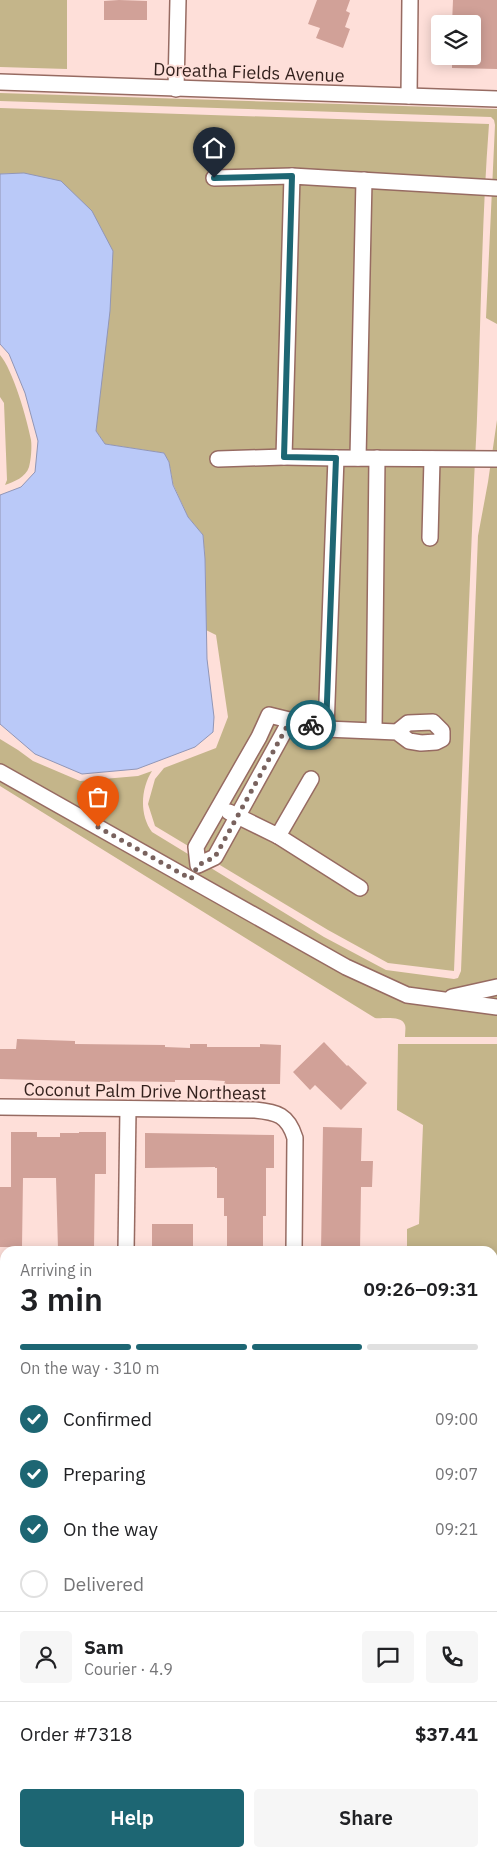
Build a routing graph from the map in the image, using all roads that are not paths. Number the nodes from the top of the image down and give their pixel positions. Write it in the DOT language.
graph roads {
  1 [pos="178,0"];
  2 [pos="410,0"];
  3 [pos="0,82"];
  4 [pos="176,89"];
  5 [pos="409,96"];
  6 [pos="497,99"];
  7 [pos="292,176"];
  8 [pos="214,178"];
  9 [pos="364,180"];
  10 [pos="497,188"];
  11 [pos="284,457"];
  12 [pos="336,458"];
  13 [pos="358,458"];
  14 [pos="377,458"];
  15 [pos="218,459"];
  16 [pos="432,459"];
  17 [pos="497,459"];
  18 [pos="430,538"];
  19 [pos="290,721"];
  20 [pos="326,729"];
  21 [pos="374,730"];
  22 [pos="397,732"];
  23 [pos="259,737"];
  24 [pos="276,746"];
  25 [pos="0,772"];
  26 [pos="311,779"];
  27 [pos="235,780"];
  28 [pos="252,788"];
  29 [pos="219,806"];
  30 [pos="237,817"];
  31 [pos="278,836"];
  32 [pos="198,865"];
  33 [pos="191,879"];
  34 [pos="360,888"];
  35 [pos="497,987"];
  36 [pos="442,999"];
  37 [pos="497,1007"];
  38 [pos="0,1107"];
  39 [pos="128,1109"];
  40 [pos="126,1246"];
  41 [pos="294,1246"];
  1 -- 4 [label="street"];
  2 -- 5 [label="street"];
  3 -- 4 [label="street, Doreatha Fields Avenue"];
  4 -- 5 [label="street, Doreatha Fields Avenue"];
  5 -- 6 [label="street, Doreatha Fields Avenue"];
  7 -- 8 [label="street"];
  7 -- 9 [label="street"];
  7 -- 11 [label="street"];
  9 -- 10 [label="street"];
  9 -- 13 [label="street"];
  11 -- 12 [label="street"];
  11 -- 15 [label="street"];
  12 -- 13 [label="street"];
  12 -- 20 [label="street"];
  13 -- 14 [label="street"];
  14 -- 16 [label="street"];
  14 -- 21 [label="street"];
  16 -- 17 [label="street"];
  16 -- 18 [label="street"];
  19 -- 20 [label="street"];
  19 -- 23 [label="street"];
  19 -- 24 [label="street"];
  20 -- 21 [label="street"];
  21 -- 22 [label="street"];
  23 -- 24 [label="street"];
  23 -- 27 [label="street"];
  24 -- 28 [label="street"];
  25 -- 33 [label="street"];
  26 -- 31 [label="street"];
  27 -- 28 [label="street"];
  27 -- 29 [label="street"];
  28 -- 30 [label="street"];
  29 -- 30 [label="street"];
  29 -- 32 [label="street"];
  30 -- 31 [label="street"];
  30 -- 32 [label="street"];
  31 -- 34 [label="street"];
  32 -- 33 [label="street"];
  33 -- 36 [label="street"];
  35 -- 36 [label="street"];
  36 -- 37 [label="street"];
  38 -- 39 [label="street, Coconut Palm Drive Northeast"];
  39 -- 40 [label="street"];
  39 -- 41 [label="street, Coconut Palm Drive Northeast"];
}
